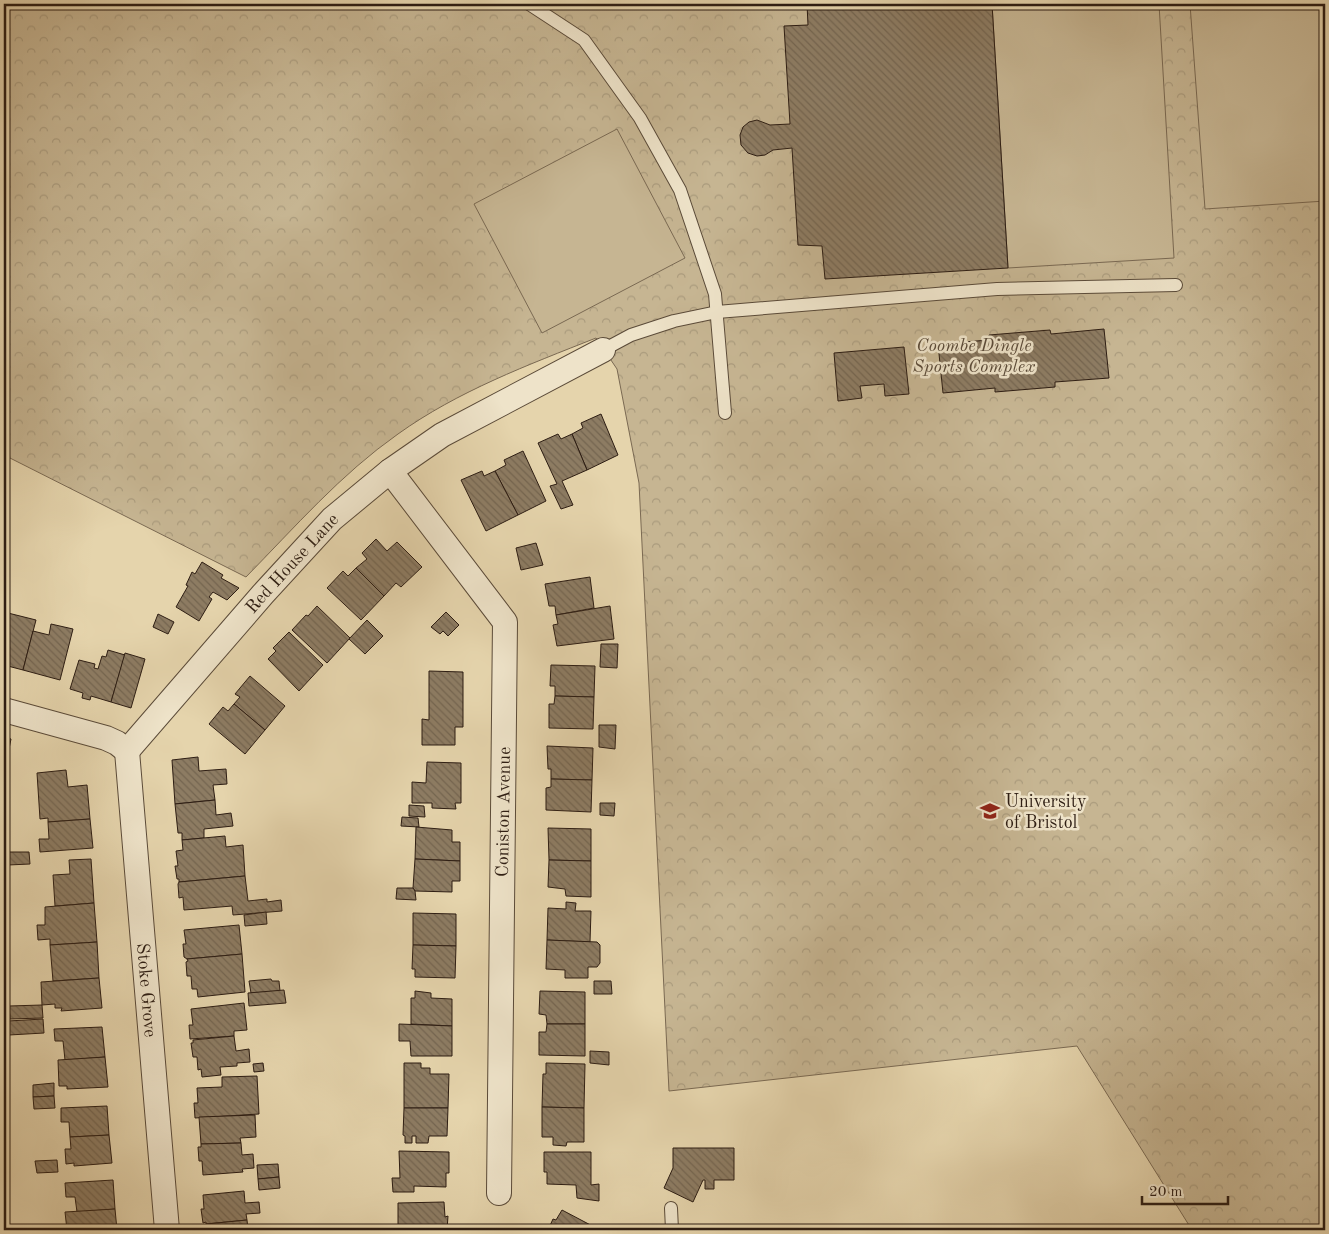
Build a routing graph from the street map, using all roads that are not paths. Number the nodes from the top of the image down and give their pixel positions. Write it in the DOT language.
graph roads {
  1 [pos="529,4"];
  2 [pos="1176,285"];
  3 [pos="717,312"];
  4 [pos="602,350"];
  5 [pos="724,413"];
  6 [pos="390,471"];
  7 [pos="4,710"];
  8 [pos="127,751"];
  9 [pos="499,1193"];
  10 [pos="672,1208"];
  11 [pos="167,1230"];
  12 [pos="672,1230"];
  1 -- 3 [label="lane"];
  2 -- 3 [label="lane"];
  3 -- 4 [label="lane"];
  3 -- 5 [label="lane"];
  4 -- 6 [label="street, Red House Lane"];
  6 -- 8 [label="street, Red House Lane"];
  6 -- 9 [label="street, Coniston Avenue"];
  7 -- 8 [label="street"];
  8 -- 11 [label="street, Stoke Grove"];
  10 -- 12 [label="lane"];
}
